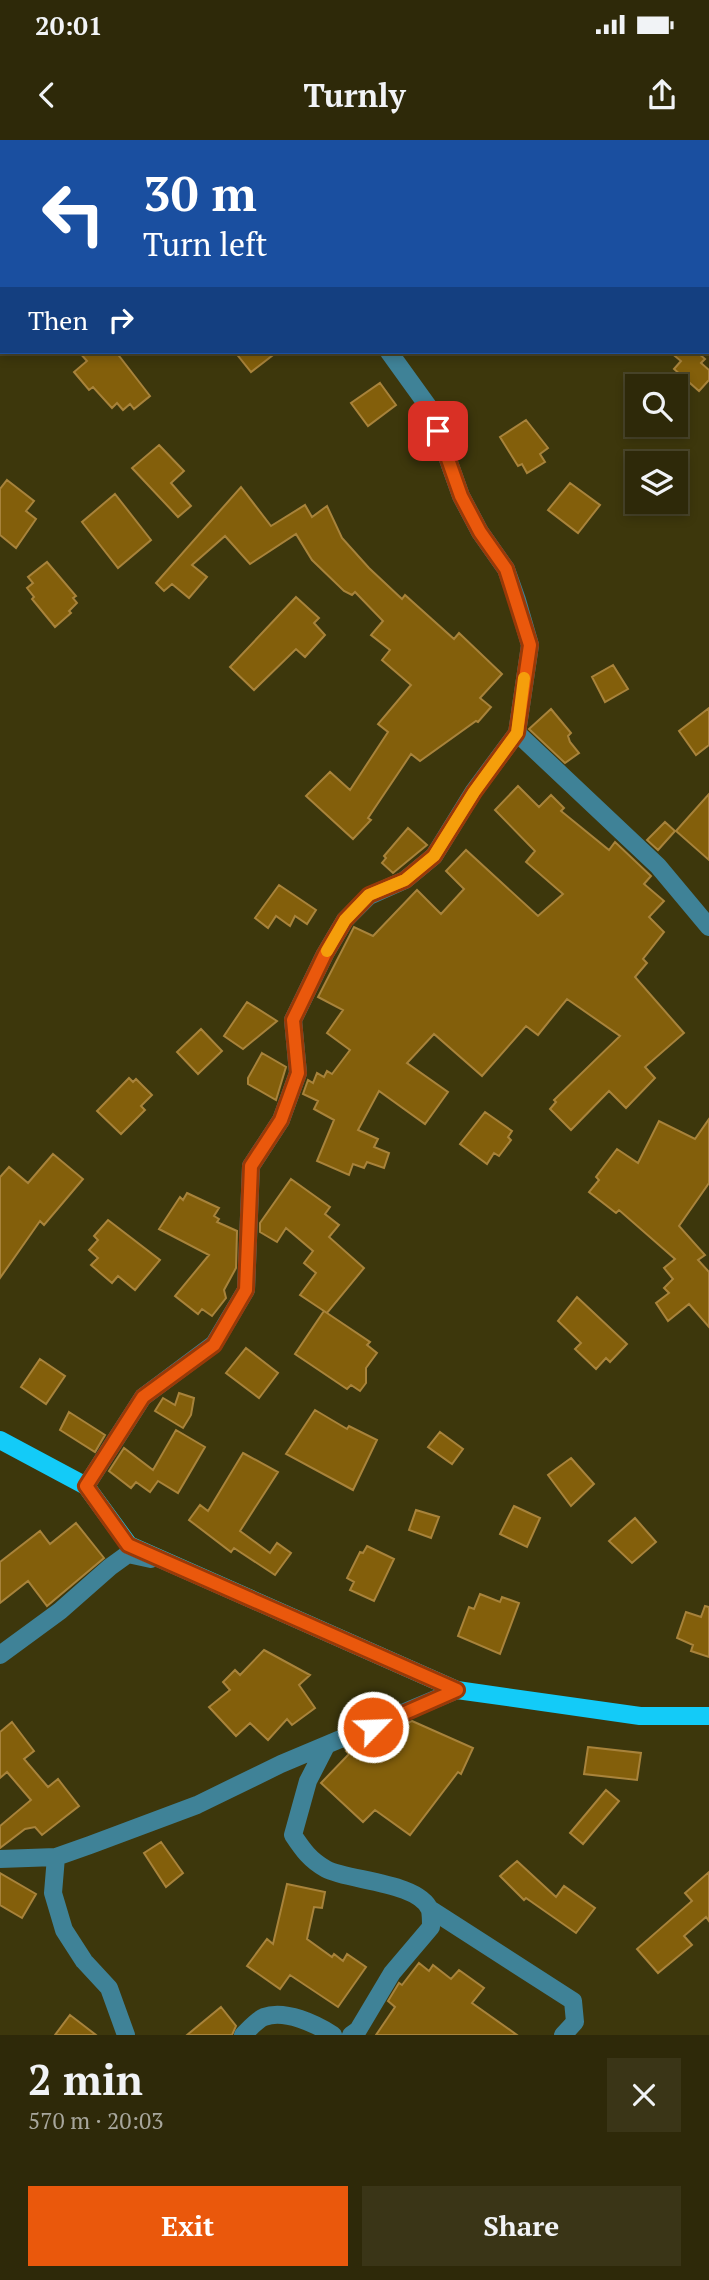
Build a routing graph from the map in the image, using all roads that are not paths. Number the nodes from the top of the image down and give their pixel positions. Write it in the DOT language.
graph roads {
  1 [pos="390,354"];
  2 [pos="517,733"];
  3 [pos="709,927"];
  4 [pos="0,1440"];
  5 [pos="86,1486"];
  6 [pos="168,1563"];
  7 [pos="0,1655"];
  8 [pos="457,1690"];
  9 [pos="709,1716"];
  10 [pos="326,1746"];
  11 [pos="56,1857"];
  12 [pos="0,1859"];
  13 [pos="430,1909"];
  14 [pos="126,2035"];
  15 [pos="243,2035"];
  16 [pos="333,2035"];
  17 [pos="351,2035"];
  18 [pos="563,2035"];
  1 -- 2 [label="street"];
  2 -- 3 [label="street"];
  2 -- 5 [label="street"];
  4 -- 5 [label="main road"];
  5 -- 6 [label="main road"];
  6 -- 7 [label="street"];
  6 -- 8 [label="main road"];
  8 -- 9 [label="main road"];
  8 -- 10 [label="street"];
  10 -- 11 [label="street"];
  10 -- 13 [label="street"];
  11 -- 12 [label="street"];
  11 -- 14 [label="street"];
  13 -- 17 [label="street"];
  13 -- 18 [label="street"];
  15 -- 16 [label="street"];
}
